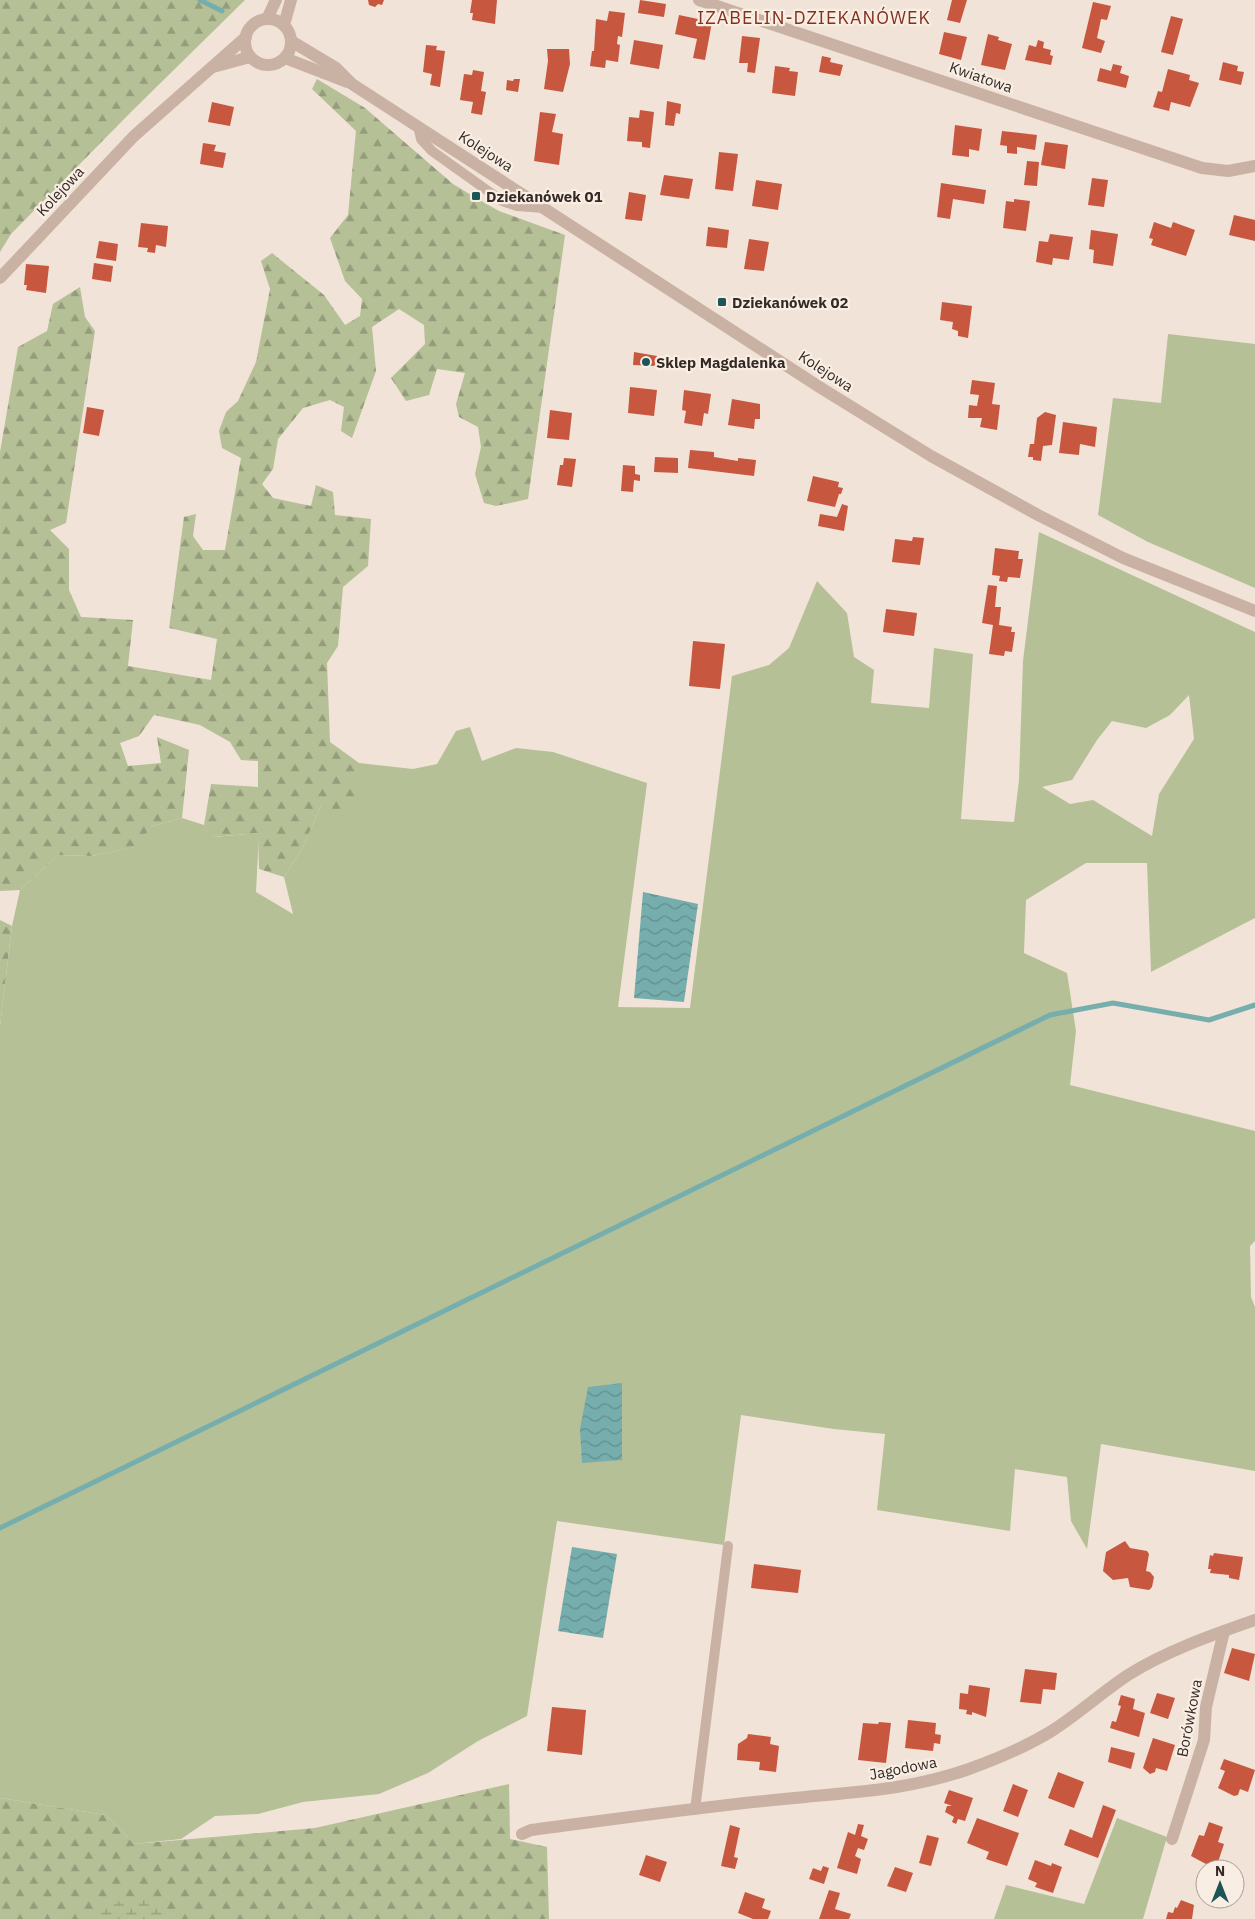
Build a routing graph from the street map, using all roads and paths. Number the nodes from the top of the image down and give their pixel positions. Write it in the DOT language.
graph roads {
  1 [pos="276,0"];
  2 [pos="291,0"];
  3 [pos="699,0"];
  4 [pos="737,6"];
  5 [pos="267,19"];
  6 [pos="284,25"];
  7 [pos="246,37"];
  8 [pos="291,41"];
  9 [pos="250,57"];
  10 [pos="285,58"];
  11 [pos="211,67"];
  12 [pos="352,84"];
  13 [pos="1255,166"];
  14 [pos="0,278"];
  15 [pos="1255,612"];
  16 [pos="728,1546"];
  17 [pos="1255,1620"];
  18 [pos="1224,1631"];
  19 [pos="695,1810"];
  20 [pos="522,1834"];
  21 [pos="1172,1839"];
  1 -- 5 [label="street"];
  2 -- 6 [label="street"];
  3 -- 4 [label="street, Kwiatowa"];
  4 -- 13 [label="street, Kwiatowa"];
  5 -- 6 [label="street"];
  5 -- 7 [label="street"];
  6 -- 8 [label="street"];
  7 -- 9 [label="street"];
  7 -- 11 [label="street, Kolejowa"];
  8 -- 10 [label="street"];
  8 -- 12 [label="street, Kolejowa"];
  9 -- 10 [label="street"];
  9 -- 11 [label="street, Kolejowa"];
  10 -- 12 [label="street, Kolejowa"];
  11 -- 14 [label="street, Kolejowa"];
  12 -- 15 [label="street, Kolejowa"];
  16 -- 19 [label="lane"];
  17 -- 18 [label="street, Jagodowa"];
  18 -- 19 [label="street, Jagodowa"];
  18 -- 21 [label="street, Borówkowa"];
  19 -- 20 [label="street, Jagodowa"];
}
